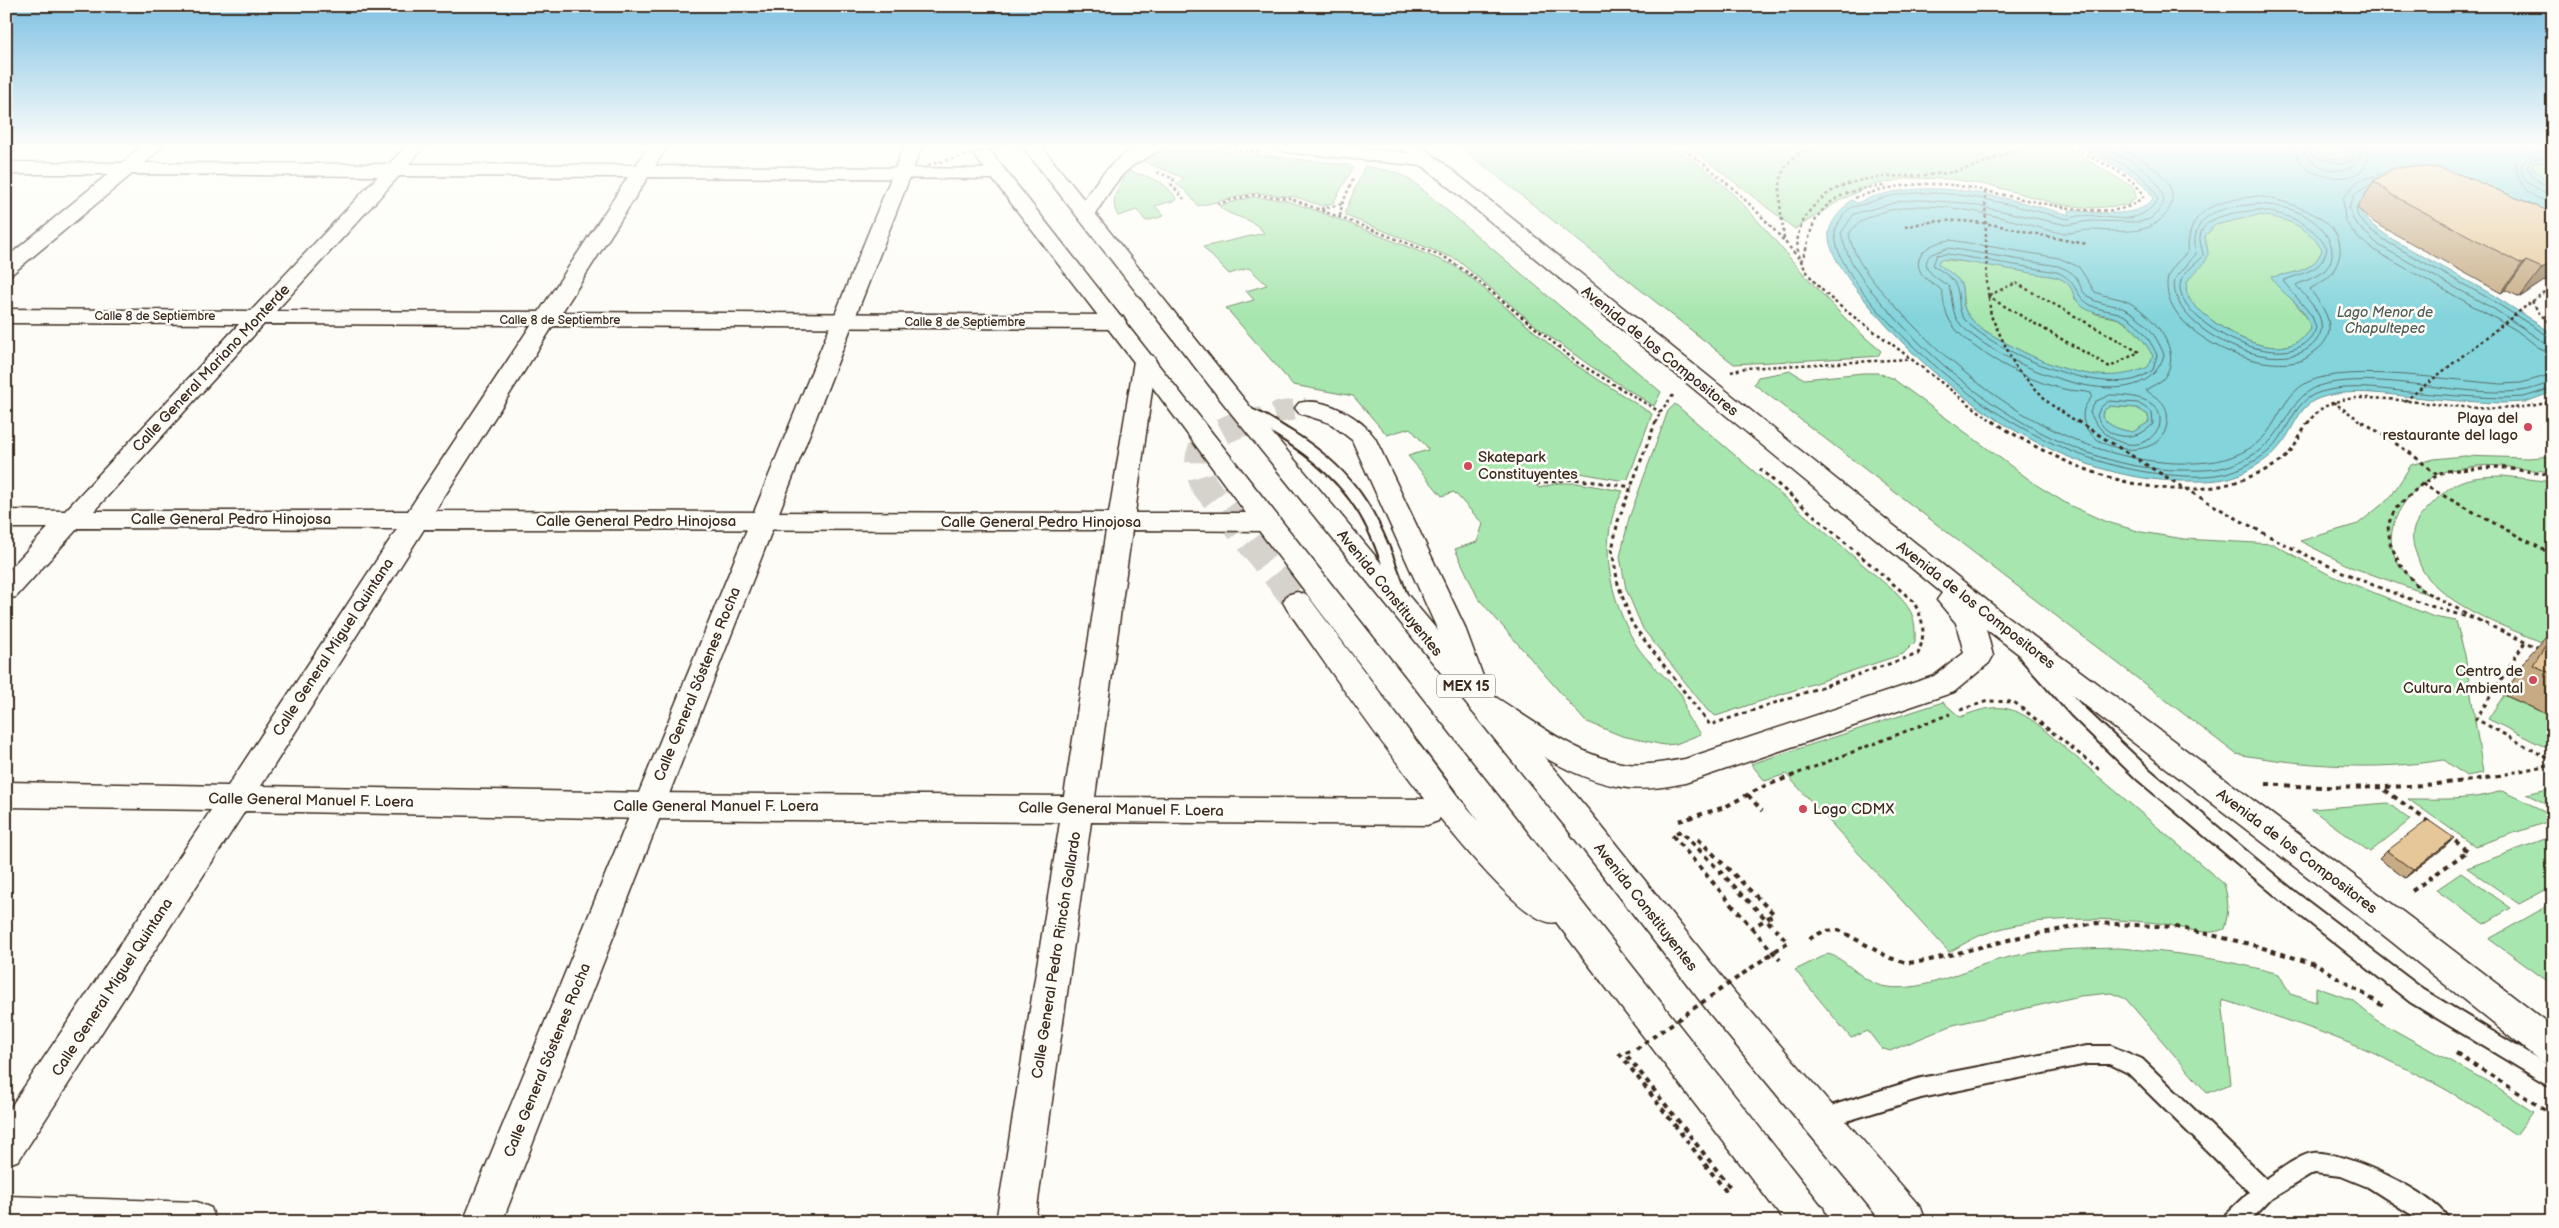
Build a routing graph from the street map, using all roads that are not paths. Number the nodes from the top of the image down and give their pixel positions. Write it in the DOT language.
graph roads {
  1 [pos="85,203"];
  2 [pos="364,203"];
  3 [pos="619,203"];
  4 [pos="889,203"];
  5 [pos="1031,203"];
  6 [pos="1078,203"];
  7 [pos="1092,203"];
  8 [pos="1479,203"];
  9 [pos="1086,213"];
  10 [pos="6,269"];
  11 [pos="6,316"];
  12 [pos="260,317"];
  13 [pos="543,320"];
  14 [pos="842,322"];
  15 [pos="1115,322"];
  16 [pos="1145,361"];
  17 [pos="1307,408"];
  18 [pos="6,518"];
  19 [pos="72,518"];
  20 [pos="416,519"];
  21 [pos="762,522"];
  22 [pos="1122,522"];
  23 [pos="1266,522"];
  24 [pos="1893,539"];
  25 [pos="6,590"];
  26 [pos="1297,602"];
  27 [pos="1995,622"];
  28 [pos="1479,701"];
  29 [pos="6,794"];
  30 [pos="236,799"];
  31 [pos="648,806"];
  32 [pos="1078,809"];
  33 [pos="1427,812"];
  34 [pos="1577,925"];
  35 [pos="2553,1049"];
  36 [pos="2553,1078"];
  37 [pos="1821,1119"];
  38 [pos="6,1147"];
  39 [pos="2264,1192"];
  40 [pos="6,1214"];
  41 [pos="198,1222"];
  42 [pos="482,1222"];
  43 [pos="1015,1222"];
  44 [pos="1809,1222"];
  45 [pos="1906,1222"];
  46 [pos="2234,1222"];
  47 [pos="2439,1222"];
  1 -- 10 [label="main road"];
  2 -- 12 [label="main road, Calle General Mariano Monterde"];
  3 -- 13 [label="main road, Calle General Miguel Quintana"];
  4 -- 14 [label="main road, Calle General Sóstenes Rocha"];
  5 -- 15 [label="main road"];
  6 -- 9 [label="main road, Avenida Constituyentes / MEX 15"];
  7 -- 9 [label="main road"];
  8 -- 24 [label="main road, Avenida de los Compositores"];
  9 -- 28 [label="main road, Avenida Constituyentes / MEX 15"];
  11 -- 12 [label="main road, Calle 8 de Septiembre"];
  12 -- 13 [label="main road, Calle 8 de Septiembre"];
  12 -- 19 [label="main road, Calle General Mariano Monterde"];
  13 -- 14 [label="main road, Calle 8 de Septiembre"];
  13 -- 20 [label="main road, Calle General Miguel Quintana"];
  14 -- 15 [label="main road, Calle 8 de Septiembre"];
  14 -- 21 [label="main road, Calle General Sóstenes Rocha"];
  15 -- 16 [label="main road"];
  16 -- 22 [label="main road, Calle General Pedro Rincón Gallardo"];
  16 -- 23 [label="main road"];
  17 -- 28 [label="main road"];
  18 -- 19 [label="main road, Calle General Pedro Hinojosa"];
  19 -- 20 [label="main road, Calle General Pedro Hinojosa"];
  19 -- 25 [label="main road, Calle General Mariano Monterde"];
  20 -- 21 [label="main road, Calle General Pedro Hinojosa"];
  20 -- 30 [label="main road, Calle General Miguel Quintana"];
  21 -- 22 [label="main road, Calle General Pedro Hinojosa"];
  21 -- 31 [label="main road, Calle General Sóstenes Rocha"];
  22 -- 23 [label="main road, Calle General Pedro Hinojosa"];
  22 -- 32 [label="main road, Calle General Pedro Rincón Gallardo"];
  23 -- 34 [label="main road"];
  24 -- 27 [label="main road, Avenida de los Compositores"];
  24 -- 28 [label="main road"];
  26 -- 34 [label="main road"];
  27 -- 35 [label="main road, Avenida de los Compositores"];
  27 -- 36 [label="lane"];
  28 -- 37 [label="main road, Avenida Constituyentes / MEX 15"];
  29 -- 30 [label="main road, Calle General Manuel F. Loera"];
  30 -- 31 [label="main road, Calle General Manuel F. Loera"];
  30 -- 38 [label="main road, Calle General Miguel Quintana"];
  31 -- 32 [label="main road, Calle General Manuel F. Loera"];
  31 -- 42 [label="main road, Calle General Sóstenes Rocha"];
  32 -- 33 [label="main road, Calle General Manuel F. Loera"];
  32 -- 43 [label="main road, Calle General Pedro Rincón Gallardo"];
  34 -- 44 [label="main road"];
  37 -- 39 [label="lane"];
  37 -- 45 [label="main road, Avenida Constituyentes / MEX 15"];
  39 -- 46 [label="lane"];
  39 -- 47 [label="lane"];
  40 -- 41 [label="main road"];
}
